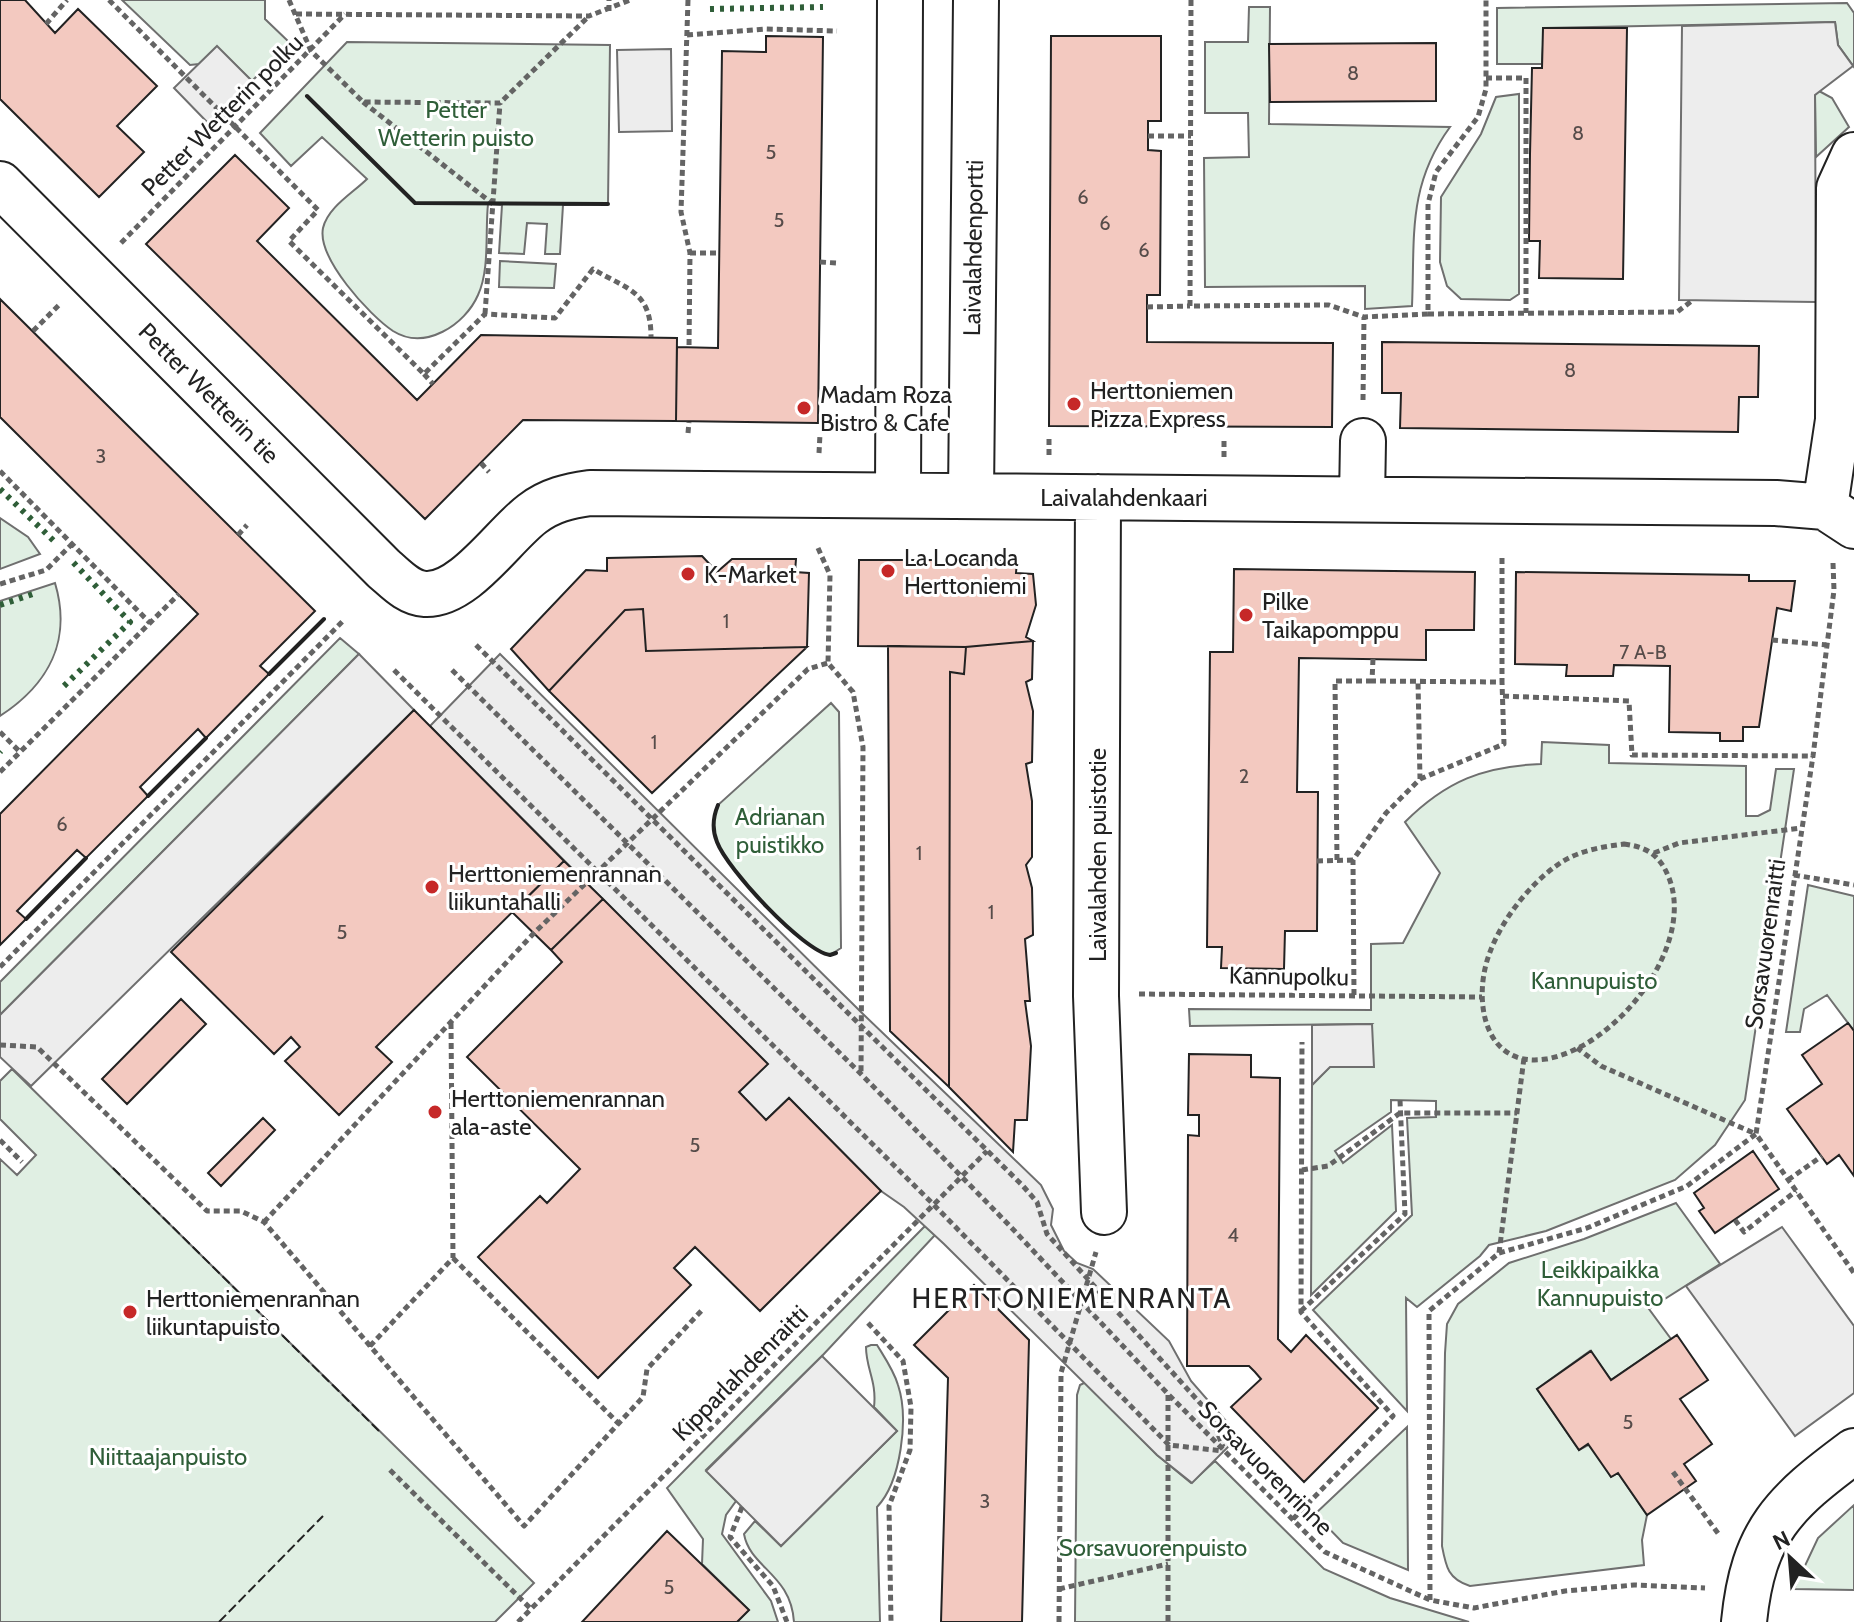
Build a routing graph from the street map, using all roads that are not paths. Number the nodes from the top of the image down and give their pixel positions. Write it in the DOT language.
graph roads {
  1 [pos="900,0"];
  2 [pos="976,0"];
  3 [pos="1854,155"];
  4 [pos="0,184"];
  5 [pos="1363,441"];
  6 [pos="898,495"];
  7 [pos="971,496"];
  8 [pos="1098,497"];
  9 [pos="1362,499"];
  10 [pos="1840,517"];
  11 [pos="423,594"];
  12 [pos="1104,1212"];
  13 [pos="1854,1451"];
  14 [pos="1746,1608"];
  1 -- 6 [label="street"];
  2 -- 7 [label="street, Laivalahdenportti"];
  3 -- 10 [label="street"];
  4 -- 11 [label="street, Petter Wetterin tie"];
  5 -- 9 [label="street"];
  6 -- 7 [label="street, Laivalahdenkaari"];
  6 -- 11 [label="street, Laivalahdenkaari"];
  7 -- 8 [label="street, Laivalahdenkaari"];
  8 -- 9 [label="street, Laivalahdenkaari"];
  8 -- 12 [label="street, Laivalahden puistotie"];
  9 -- 10 [label="street, Laivalahdenkaari"];
  13 -- 14 [label="street"];
}
